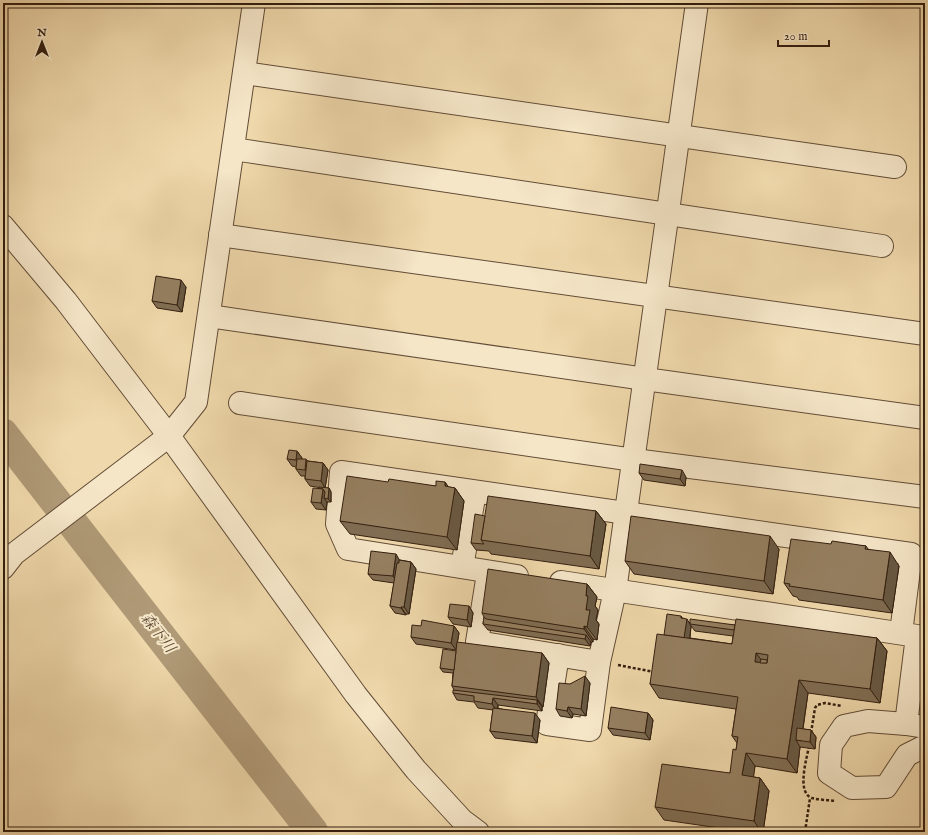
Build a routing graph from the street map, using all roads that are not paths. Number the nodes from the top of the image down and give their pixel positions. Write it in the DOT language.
graph roads {
  1 [pos="254,3"];
  2 [pos="697,3"];
  3 [pos="244,73"];
  4 [pos="678,136"];
  5 [pos="232,150"];
  6 [pos="895,166"];
  7 [pos="668,214"];
  8 [pos="3,226"];
  9 [pos="220,235"];
  10 [pos="882,246"];
  11 [pos="656,296"];
  12 [pos="209,316"];
  13 [pos="925,334"];
  14 [pos="645,379"];
  15 [pos="240,403"];
  16 [pos="925,418"];
  17 [pos="169,436"];
  18 [pos="634,460"];
  19 [pos="475,492"];
  20 [pos="925,497"];
  21 [pos="626,514"];
  22 [pos="12,552"];
  23 [pos="462,567"];
  24 [pos="488,571"];
  25 [pos="615,591"];
  26 [pos="901,633"];
  27 [pos="558,656"];
  28 [pos="599,662"];
  29 [pos="915,725"];
  30 [pos="925,746"];
  31 [pos="478,832"];
  1 -- 3 [label="street"];
  2 -- 4 [label="street"];
  3 -- 4 [label="street"];
  3 -- 5 [label="street"];
  4 -- 6 [label="street"];
  4 -- 7 [label="street"];
  5 -- 7 [label="street"];
  5 -- 9 [label="street"];
  7 -- 10 [label="street"];
  7 -- 11 [label="street"];
  8 -- 17 [label="street"];
  9 -- 11 [label="street"];
  9 -- 12 [label="street"];
  11 -- 13 [label="street"];
  11 -- 14 [label="street"];
  12 -- 14 [label="street"];
  12 -- 17 [label="street"];
  14 -- 16 [label="street"];
  14 -- 18 [label="street"];
  15 -- 18 [label="street"];
  17 -- 22 [label="street"];
  17 -- 31 [label="street"];
  18 -- 20 [label="street"];
  18 -- 21 [label="street"];
  19 -- 21 [label="street"];
  19 -- 23 [label="street"];
  19 -- 23 [label="street"];
  21 -- 25 [label="street"];
  21 -- 26 [label="street"];
  23 -- 24 [label="street"];
  24 -- 25 [label="street"];
  24 -- 27 [label="street"];
  25 -- 26 [label="street"];
  25 -- 28 [label="street"];
  26 -- 29 [label="street"];
  27 -- 28 [label="street"];
  27 -- 28 [label="street"];
  29 -- 30 [label="street"];
}
